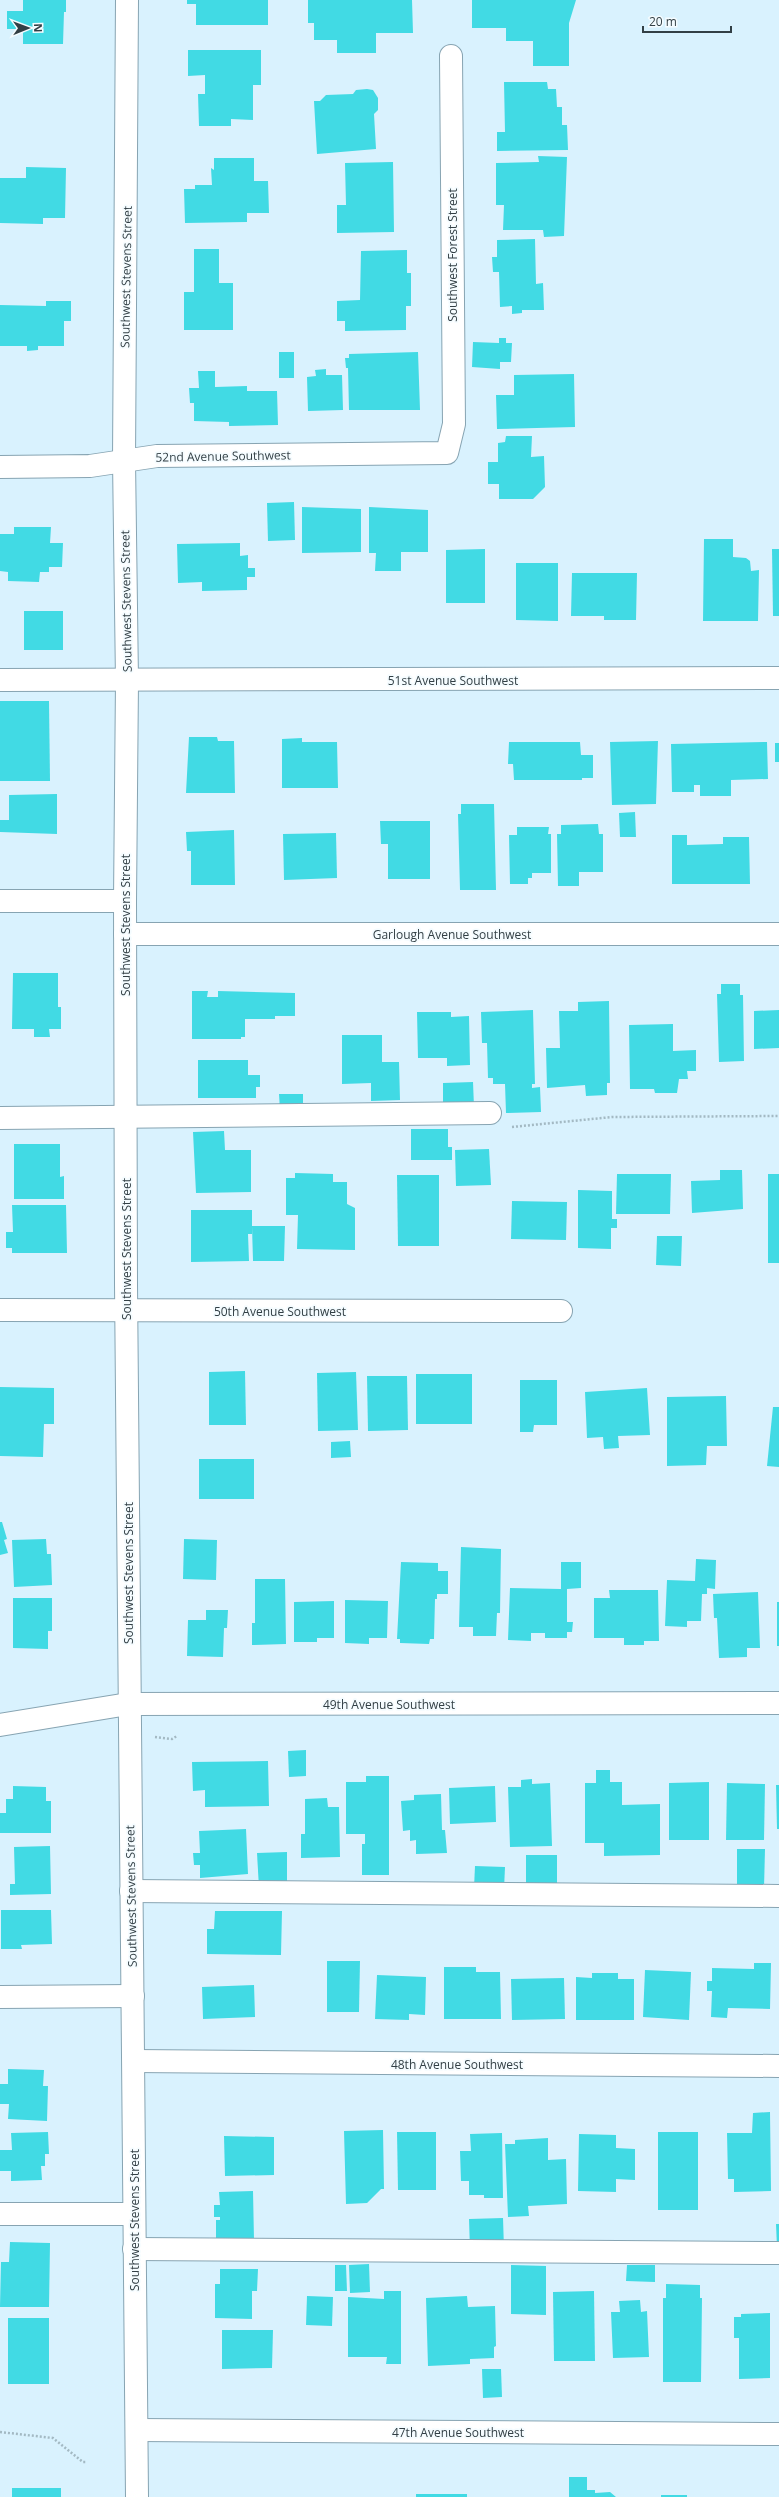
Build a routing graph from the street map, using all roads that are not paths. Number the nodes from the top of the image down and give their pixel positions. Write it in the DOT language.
graph roads {
  1 [pos="127,0"];
  2 [pos="451,56"];
  3 [pos="447,453"];
  4 [pos="124,460"];
  5 [pos="0,467"];
  6 [pos="779,678"];
  7 [pos="0,680"];
  8 [pos="127,681"];
  9 [pos="0,901"];
  10 [pos="125,901"];
  11 [pos="125,934"];
  12 [pos="779,934"];
  13 [pos="490,1113"];
  14 [pos="0,1118"];
  15 [pos="126,1118"];
  16 [pos="0,1310"];
  17 [pos="127,1310"];
  18 [pos="560,1311"];
  19 [pos="779,1703"];
  20 [pos="128,1704"];
  21 [pos="0,1725"];
  22 [pos="131,1891"];
  23 [pos="779,1896"];
  24 [pos="133,1996"];
  25 [pos="0,1997"];
  26 [pos="134,2061"];
  27 [pos="779,2066"];
  28 [pos="0,2214"];
  29 [pos="134,2214"];
  30 [pos="134,2249"];
  31 [pos="779,2253"];
  32 [pos="136,2430"];
  33 [pos="779,2434"];
  34 [pos="137,2497"];
  1 -- 4 [label="street, Southwest Stevens Street"];
  2 -- 3 [label="street, Southwest Forest Street"];
  3 -- 4 [label="street, 52nd Avenue Southwest"];
  4 -- 5 [label="street, 52nd Avenue Southwest"];
  4 -- 8 [label="street, Southwest Stevens Street"];
  6 -- 8 [label="street, 51st Avenue Southwest"];
  7 -- 8 [label="street, 51st Avenue Southwest"];
  8 -- 10 [label="street, Southwest Stevens Street"];
  9 -- 10 [label="street"];
  10 -- 11 [label="street, Southwest Stevens Street"];
  11 -- 12 [label="street, Garlough Avenue Southwest"];
  11 -- 15 [label="street, Southwest Stevens Street"];
  13 -- 15 [label="street"];
  14 -- 15 [label="street"];
  15 -- 17 [label="street, Southwest Stevens Street"];
  16 -- 17 [label="street, 50th Avenue Southwest"];
  17 -- 18 [label="street, 50th Avenue Southwest"];
  17 -- 20 [label="street, Southwest Stevens Street"];
  19 -- 20 [label="street, 49th Avenue Southwest"];
  20 -- 21 [label="street, 49th Avenue Southwest"];
  20 -- 22 [label="street, Southwest Stevens Street"];
  22 -- 23 [label="street"];
  22 -- 24 [label="street, Southwest Stevens Street"];
  24 -- 25 [label="street"];
  24 -- 26 [label="street, Southwest Stevens Street"];
  26 -- 27 [label="street, 48th Avenue Southwest"];
  26 -- 29 [label="street, Southwest Stevens Street"];
  28 -- 29 [label="street"];
  29 -- 30 [label="street, Southwest Stevens Street"];
  30 -- 31 [label="street"];
  30 -- 32 [label="street, Southwest Stevens Street"];
  32 -- 33 [label="street, 47th Avenue Southwest"];
  32 -- 34 [label="street, Southwest Stevens Street"];
}
